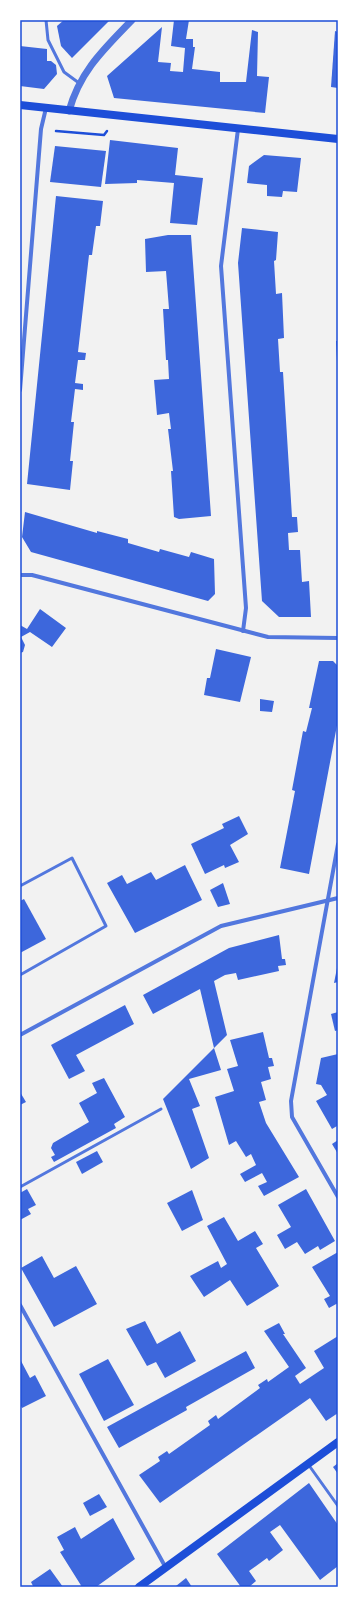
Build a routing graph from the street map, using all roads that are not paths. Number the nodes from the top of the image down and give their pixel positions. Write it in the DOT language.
graph roads {
  1 [pos="46,20"];
  2 [pos="132,20"];
  3 [pos="79,83"];
  4 [pos="20,105"];
  5 [pos="46,108"];
  6 [pos="69,111"];
  7 [pos="238,129"];
  8 [pos="338,139"];
  9 [pos="20,390"];
  10 [pos="20,575"];
  11 [pos="243,631"];
  12 [pos="338,638"];
  13 [pos="338,844"];
  14 [pos="20,886"];
  15 [pos="338,898"];
  16 [pos="327,901"];
  17 [pos="20,976"];
  18 [pos="20,1035"];
  19 [pos="162,1109"];
  20 [pos="20,1187"];
  21 [pos="338,1197"];
  22 [pos="20,1305"];
  23 [pos="338,1442"];
  24 [pos="308,1464"];
  25 [pos="338,1506"];
  26 [pos="166,1568"];
  27 [pos="139,1587"];
  1 -- 3 [label="lane"];
  2 -- 3 [label="street"];
  3 -- 6 [label="street"];
  4 -- 5 [label="main road"];
  5 -- 6 [label="main road"];
  5 -- 9 [label="street"];
  6 -- 7 [label="main road"];
  7 -- 8 [label="main road"];
  7 -- 11 [label="street"];
  10 -- 11 [label="street"];
  11 -- 12 [label="street"];
  13 -- 16 [label="street"];
  14 -- 17 [label="lane"];
  15 -- 16 [label="street"];
  16 -- 18 [label="street"];
  16 -- 21 [label="street"];
  19 -- 20 [label="lane"];
  22 -- 26 [label="street"];
  23 -- 24 [label="main road"];
  24 -- 25 [label="lane"];
  24 -- 26 [label="main road"];
  26 -- 27 [label="main road"];
}
